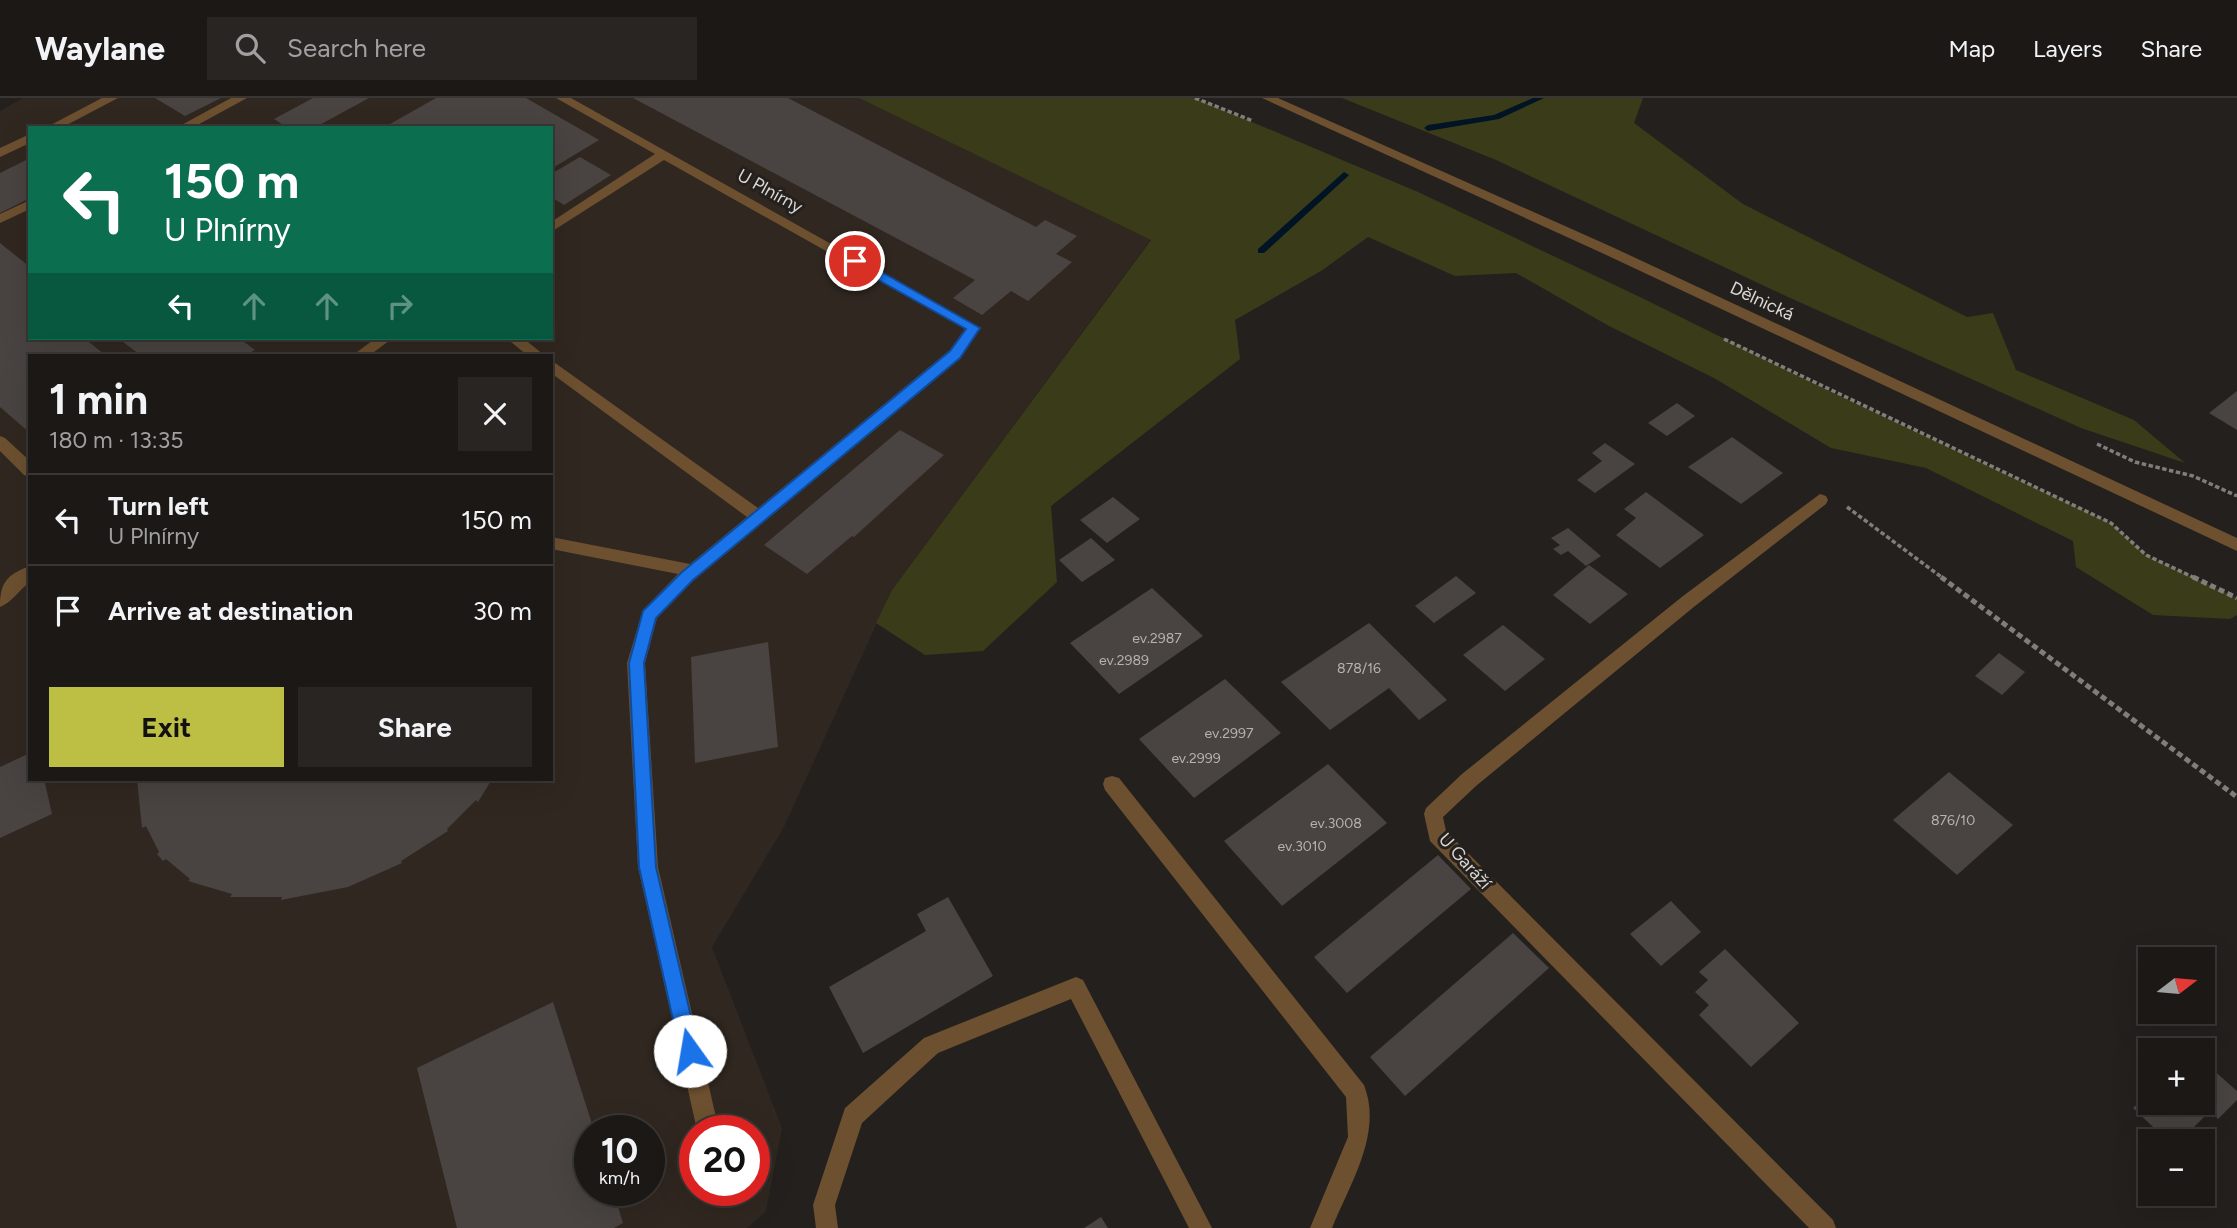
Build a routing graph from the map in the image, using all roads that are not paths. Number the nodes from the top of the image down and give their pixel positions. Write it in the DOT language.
graph roads {
  1 [pos="112,98"];
  2 [pos="241,98"];
  3 [pos="562,98"];
  4 [pos="1268,98"];
  5 [pos="200,119"];
  6 [pos="55,126"];
  7 [pos="186,126"];
  8 [pos="210,126"];
  9 [pos="28,139"];
  10 [pos="0,153"];
  11 [pos="664,154"];
  12 [pos="28,205"];
  13 [pos="0,219"];
  14 [pos="553,227"];
  15 [pos="383,340"];
  16 [pos="516,340"];
  17 [pos="362,354"];
  18 [pos="536,354"];
  19 [pos="553,366"];
  20 [pos="0,442"];
  21 [pos="28,469"];
  22 [pos="1820,500"];
  23 [pos="759,517"];
  24 [pos="553,544"];
  25 [pos="2237,545"];
  26 [pos="694,570"];
  27 [pos="28,574"];
  28 [pos="0,600"];
  29 [pos="1112,784"];
  30 [pos="705,1115"];
  31 [pos="827,1228"];
  32 [pos="1201,1228"];
  33 [pos="1321,1228"];
  34 [pos="1825,1228"];
  1 -- 6 [label="street"];
  2 -- 5 [label="street"];
  3 -- 11 [label="street, U Plnírny"];
  4 -- 25 [label="street, Dělnická"];
  5 -- 7 [label="street"];
  5 -- 8 [label="street"];
  9 -- 10 [label="street"];
  11 -- 14 [label="street"];
  11 -- 23 [label="street, U Plnírny"];
  12 -- 13 [label="street"];
  15 -- 17 [label="street"];
  16 -- 18 [label="street"];
  19 -- 23 [label="street"];
  20 -- 21 [label="street"];
  22 -- 34 [label="street, U Garáží"];
  23 -- 26 [label="street, U Plnírny"];
  24 -- 26 [label="street"];
  26 -- 30 [label="street, U Plnírny"];
  27 -- 28 [label="street"];
  29 -- 33 [label="street"];
  31 -- 32 [label="street"];
}
